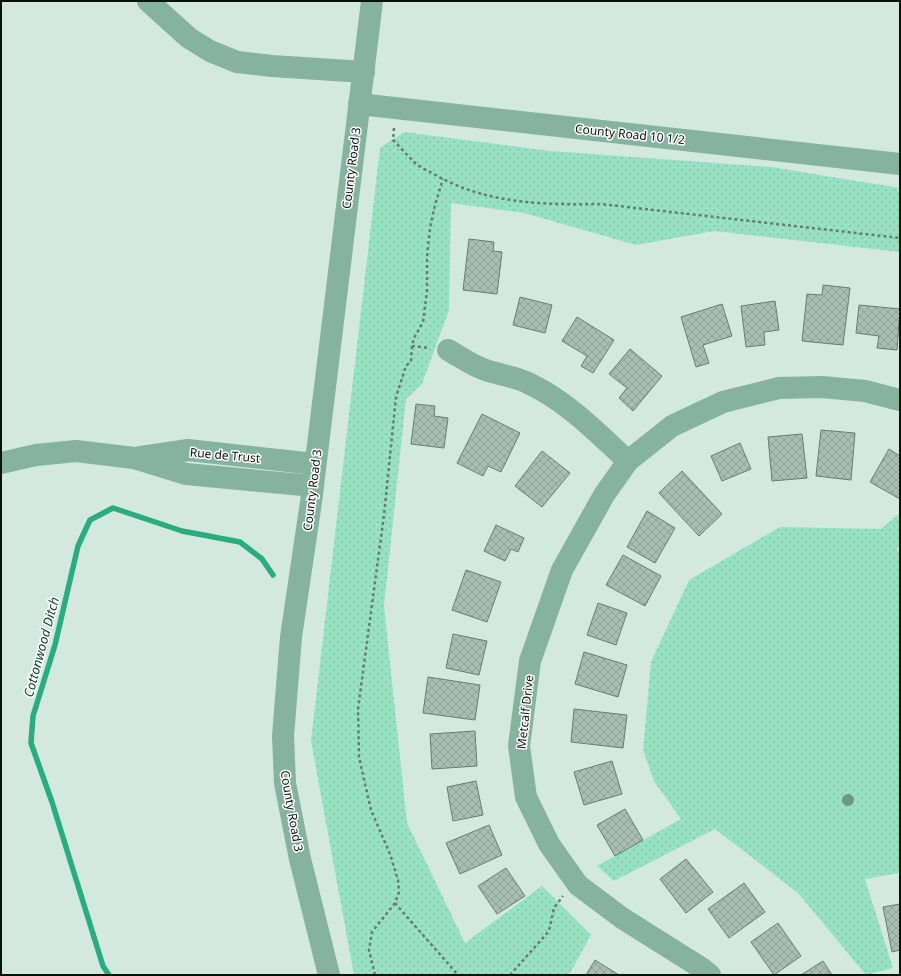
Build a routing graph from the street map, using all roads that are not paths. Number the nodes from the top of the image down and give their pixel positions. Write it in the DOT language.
graph roads {
  1 [pos="148,1"];
  2 [pos="372,1"];
  3 [pos="364,72"];
  4 [pos="359,104"];
  5 [pos="900,164"];
  6 [pos="448,350"];
  7 [pos="900,400"];
  8 [pos="134,458"];
  9 [pos="628,462"];
  10 [pos="1,463"];
  11 [pos="315,464"];
  12 [pos="313,486"];
  13 [pos="329,975"];
  14 [pos="710,975"];
  1 -- 3 [label="street"];
  2 -- 3 [label="street, County Road 3"];
  3 -- 4 [label="street, County Road 3"];
  4 -- 5 [label="street, County Road 10 1/2"];
  4 -- 11 [label="street, County Road 3"];
  6 -- 9 [label="street"];
  7 -- 9 [label="street, Metcalf Drive"];
  8 -- 10 [label="street, Rue de Trust"];
  8 -- 11 [label="street, Rue de Trust"];
  8 -- 12 [label="street, Rue de Trust"];
  9 -- 14 [label="street, Metcalf Drive"];
  11 -- 12 [label="street, County Road 3"];
  12 -- 13 [label="street, County Road 3"];
}
